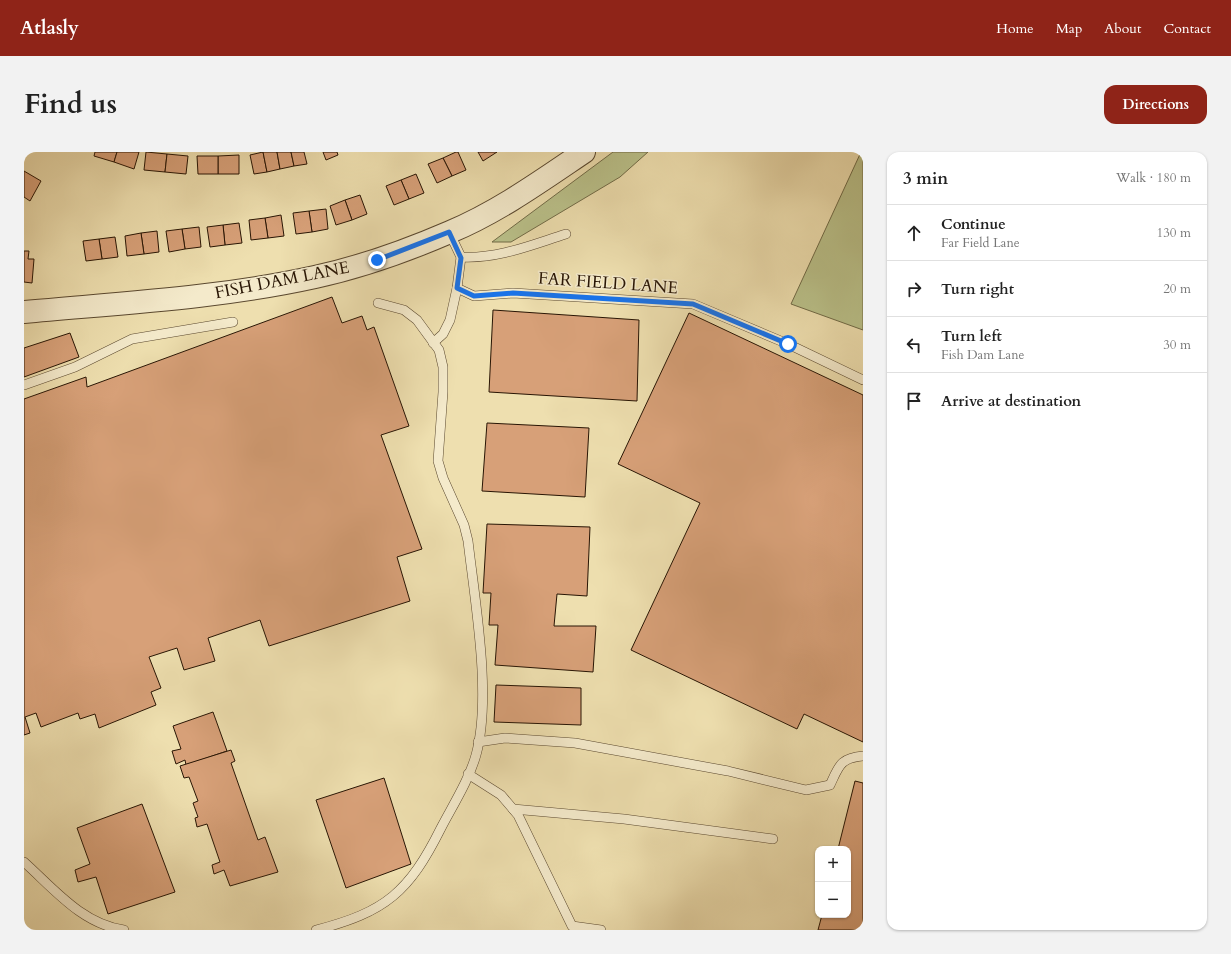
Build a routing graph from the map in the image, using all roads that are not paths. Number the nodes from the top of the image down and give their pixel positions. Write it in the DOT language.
graph roads {
  1 [pos="584,152"];
  2 [pos="449,232"];
  3 [pos="566,234"];
  4 [pos="461,258"];
  5 [pos="457,288"];
  6 [pos="378,303"];
  7 [pos="24,312"];
  8 [pos="233,322"];
  9 [pos="434,343"];
  10 [pos="863,380"];
  11 [pos="24,385"];
  12 [pos="478,742"];
  13 [pos="863,756"];
  14 [pos="468,774"];
  15 [pos="513,809"];
  16 [pos="773,839"];
  17 [pos="24,862"];
  18 [pos="124,930"];
  19 [pos="316,930"];
  20 [pos="601,930"];
  1 -- 2 [label="street, FISH DAM LANE"];
  2 -- 4 [label="lane"];
  2 -- 7 [label="street, FISH DAM LANE"];
  3 -- 4 [label="lane"];
  4 -- 5 [label="lane"];
  5 -- 9 [label="lane"];
  5 -- 10 [label="lane, FAR FIELD LANE"];
  6 -- 9 [label="lane"];
  8 -- 11 [label="lane"];
  9 -- 12 [label="lane"];
  12 -- 13 [label="lane"];
  12 -- 14 [label="lane"];
  14 -- 15 [label="lane"];
  14 -- 19 [label="lane"];
  15 -- 16 [label="lane"];
  15 -- 20 [label="lane"];
  17 -- 18 [label="lane"];
}
